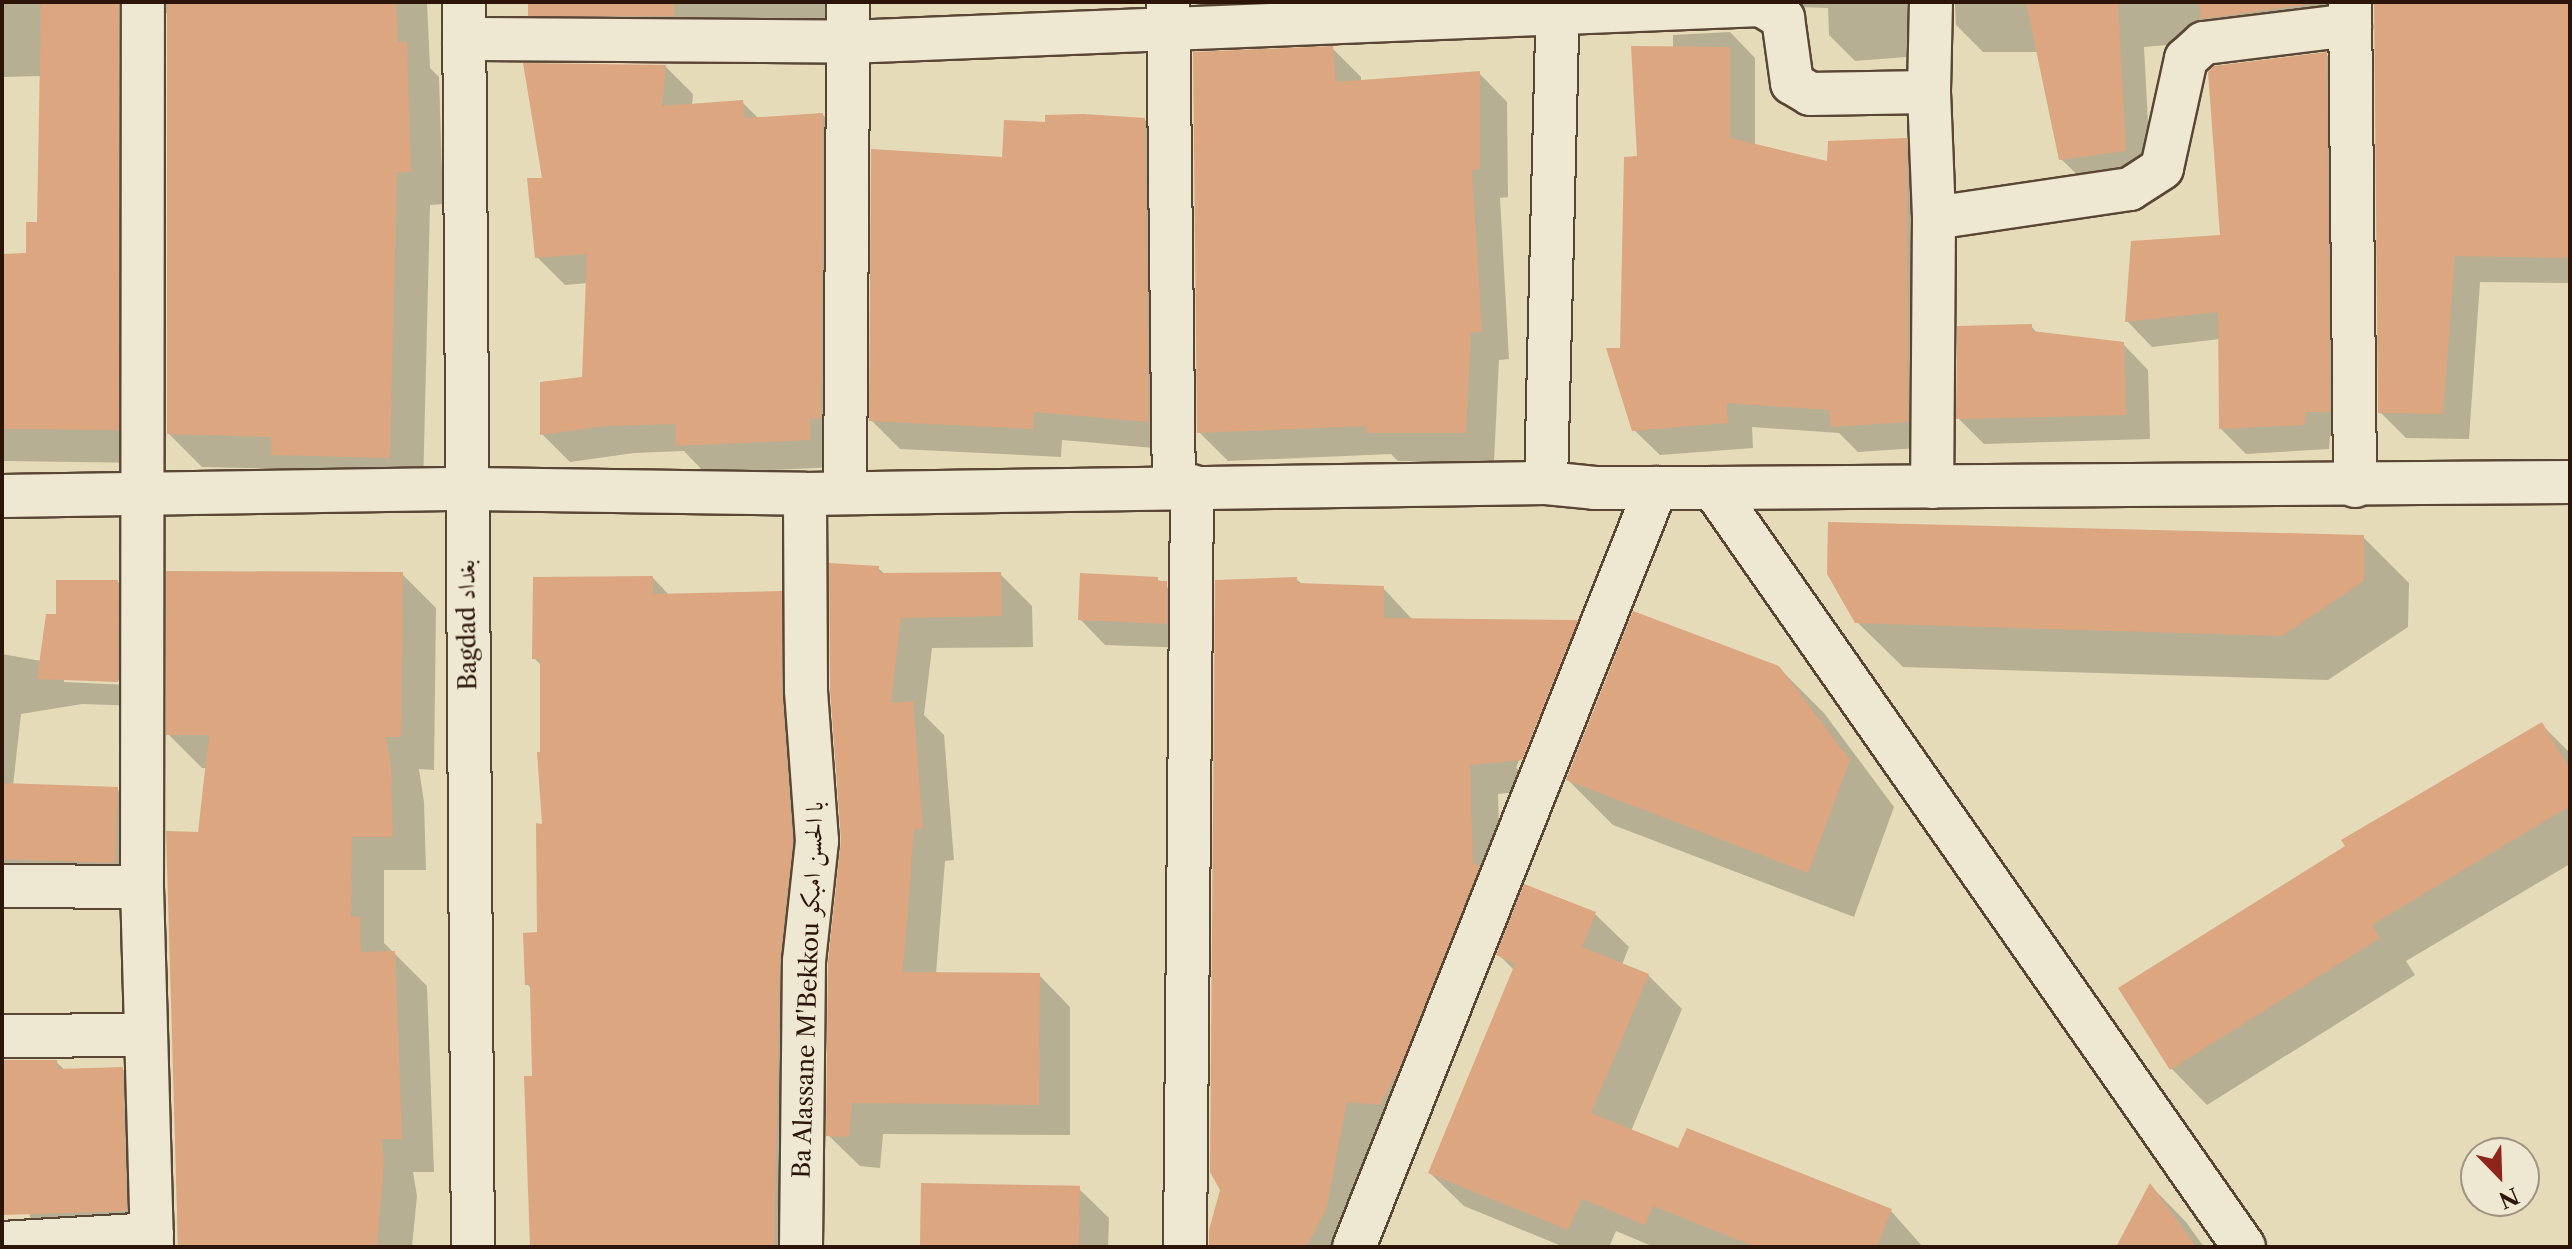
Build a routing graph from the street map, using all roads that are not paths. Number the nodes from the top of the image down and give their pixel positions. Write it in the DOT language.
graph roads {
  1 [pos="143,2"];
  2 [pos="1931,2"];
  3 [pos="1558,7"];
  4 [pos="1168,14"];
  5 [pos="2350,14"];
  6 [pos="464,21"];
  7 [pos="848,22"];
  8 [pos="1929,92"];
  9 [pos="1934,218"];
  10 [pos="2570,482"];
  11 [pos="1546,483"];
  12 [pos="2355,486"];
  13 [pos="1183,487"];
  14 [pos="1932,487"];
  15 [pos="1656,488"];
  16 [pos="1713,488"];
  17 [pos="466,489"];
  18 [pos="845,490"];
  19 [pos="805,494"];
  20 [pos="2,496"];
  21 [pos="145,496"];
  22 [pos="2,886"];
  23 [pos="142,887"];
  24 [pos="146,1035"];
  25 [pos="2,1036"];
  26 [pos="152,1240"];
  27 [pos="2,1243"];
  28 [pos="473,1247"];
  29 [pos="801,1247"];
  30 [pos="1185,1247"];
  31 [pos="1354,1247"];
  32 [pos="2244,1247"];
  1 -- 21 [label="street"];
  2 -- 8 [label="street"];
  3 -- 4 [label="street"];
  3 -- 8 [label="street"];
  3 -- 11 [label="street"];
  4 -- 7 [label="street"];
  4 -- 13 [label="street"];
  5 -- 9 [label="street"];
  5 -- 12 [label="street"];
  6 -- 7 [label="street"];
  6 -- 17 [label="street, Bagdad بغداد"];
  7 -- 18 [label="street"];
  8 -- 9 [label="street"];
  9 -- 14 [label="street"];
  10 -- 12 [label="street"];
  11 -- 13 [label="street"];
  11 -- 15 [label="street"];
  12 -- 14 [label="street"];
  13 -- 18 [label="street"];
  13 -- 30 [label="street"];
  14 -- 16 [label="street"];
  15 -- 16 [label="street"];
  15 -- 31 [label="street"];
  16 -- 32 [label="street"];
  17 -- 19 [label="street"];
  17 -- 21 [label="street"];
  17 -- 28 [label="street, Bagdad بغداد"];
  18 -- 19 [label="street"];
  19 -- 29 [label="street, Ba Alassane M'Bekkou با الحسن امبكو"];
  20 -- 21 [label="street"];
  21 -- 23 [label="street"];
  22 -- 23 [label="street"];
  23 -- 24 [label="street"];
  24 -- 25 [label="street"];
  24 -- 26 [label="street"];
  26 -- 27 [label="street"];
}
